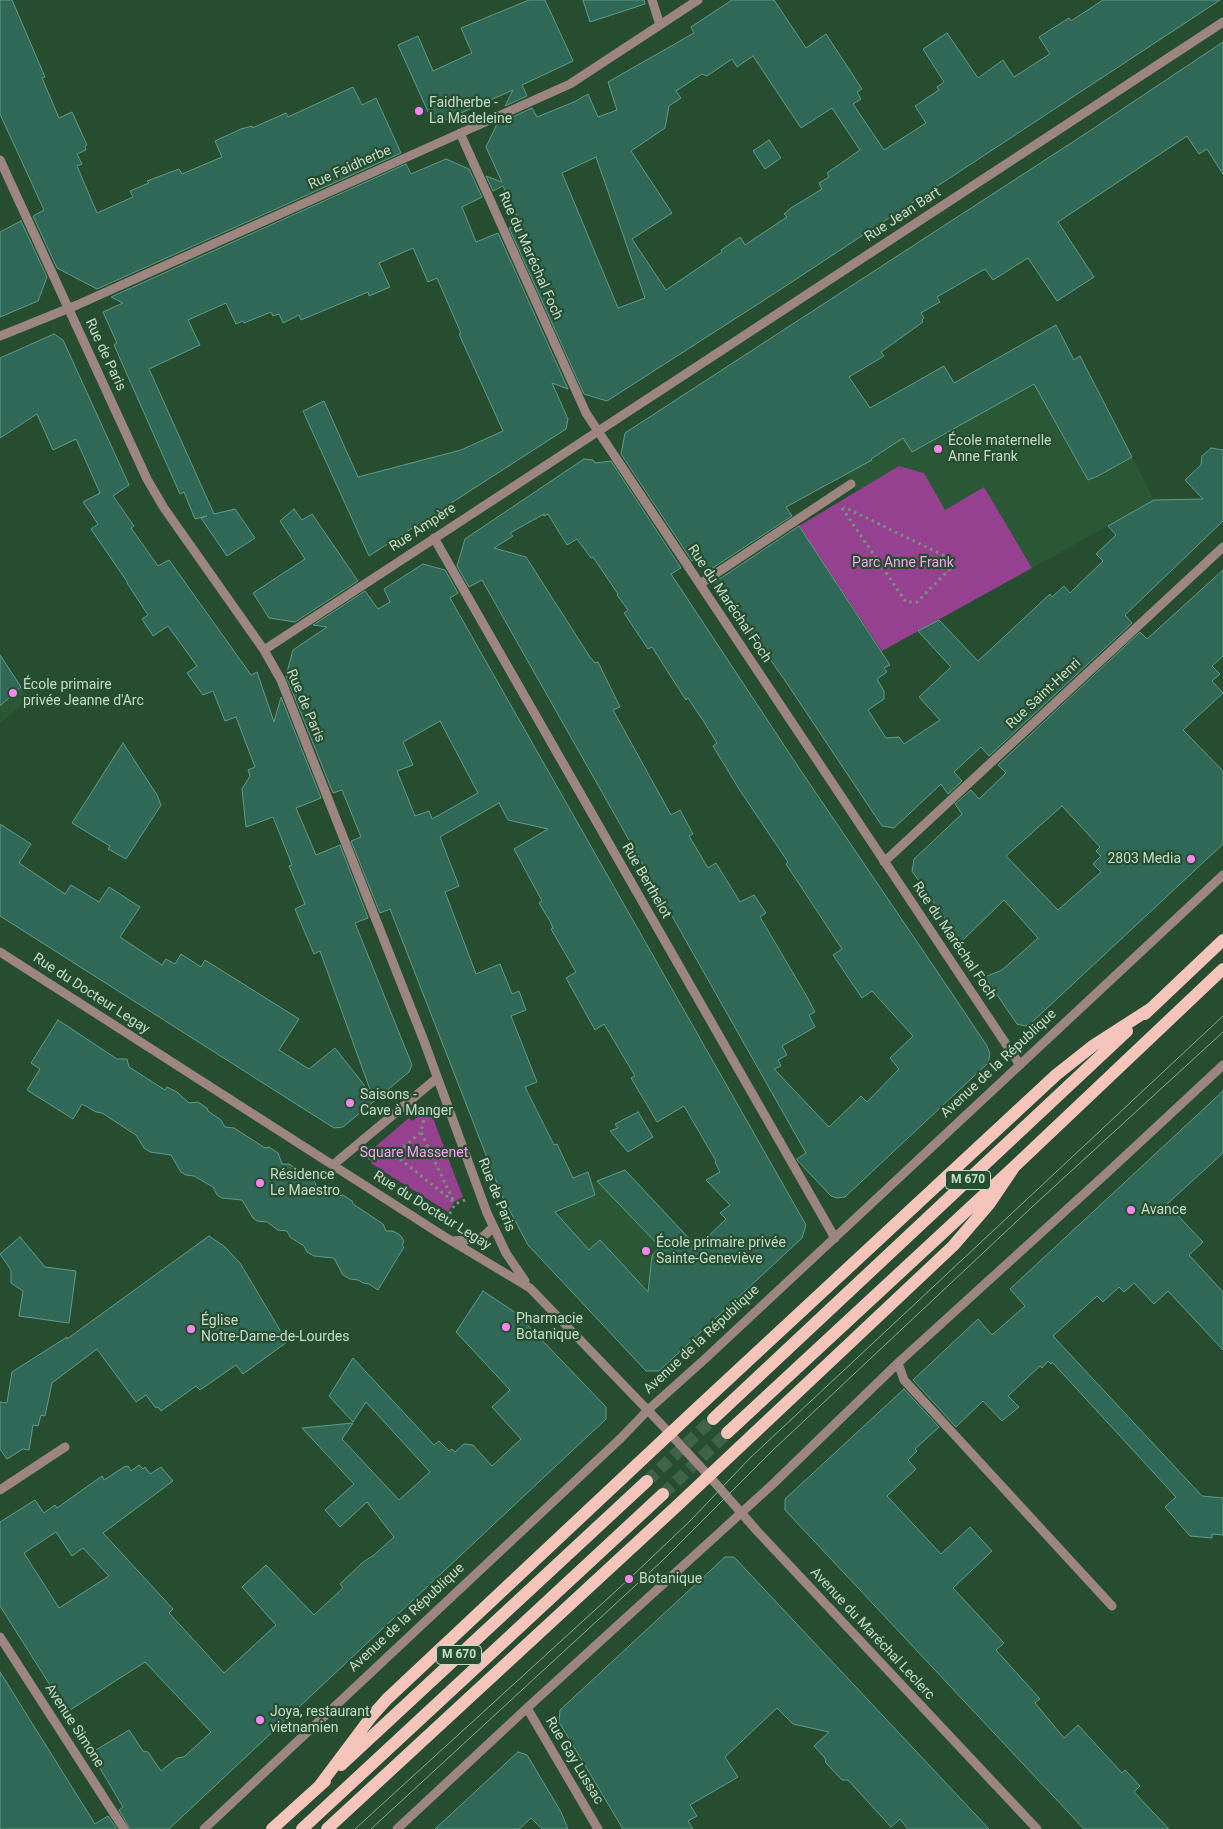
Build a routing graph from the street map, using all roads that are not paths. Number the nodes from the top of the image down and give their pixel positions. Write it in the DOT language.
graph roads {
  1 [pos="652,0"];
  2 [pos="698,0"];
  3 [pos="1223,22"];
  4 [pos="660,25"];
  5 [pos="460,133"];
  6 [pos="0,160"];
  7 [pos="69,308"];
  8 [pos="0,336"];
  9 [pos="598,431"];
  10 [pos="851,484"];
  11 [pos="434,538"];
  12 [pos="1223,547"];
  13 [pos="700,584"];
  14 [pos="264,650"];
  15 [pos="884,862"];
  16 [pos="1223,875"];
  17 [pos="1223,940"];
  18 [pos="0,952"];
  19 [pos="1223,969"];
  20 [pos="1223,976"];
  21 [pos="1185,1004"];
  22 [pos="1150,1009"];
  23 [pos="1020,1065"];
  24 [pos="1223,1065"];
  25 [pos="437,1078"];
  26 [pos="333,1165"];
  27 [pos="1015,1166"];
  28 [pos="493,1227"];
  29 [pos="835,1238"];
  30 [pos="448,1239"];
  31 [pos="530,1288"];
  32 [pos="898,1363"];
  33 [pos="648,1410"];
  34 [pos="713,1419"];
  35 [pos="727,1433"];
  36 [pos="670,1434"];
  37 [pos="65,1447"];
  38 [pos="689,1455"];
  39 [pos="709,1476"];
  40 [pos="647,1481"];
  41 [pos="0,1490"];
  42 [pos="663,1494"];
  43 [pos="740,1513"];
  44 [pos="1112,1606"];
  45 [pos="0,1637"];
  46 [pos="526,1708"];
  47 [pos="320,1785"];
  48 [pos="124,1829"];
  49 [pos="204,1829"];
  50 [pos="272,1829"];
  51 [pos="302,1829"];
  52 [pos="327,1829"];
  53 [pos="397,1829"];
  54 [pos="598,1829"];
  55 [pos="1037,1829"];
  1 -- 4 [label="street"];
  2 -- 4 [label="street, Rue Faidherbe"];
  3 -- 9 [label="street, Rue Jean Bart"];
  4 -- 5 [label="street, Rue Faidherbe"];
  5 -- 7 [label="street, Rue Faidherbe"];
  5 -- 9 [label="street, Rue du Maréchal Foch"];
  6 -- 7 [label="street, Rue de Paris"];
  7 -- 8 [label="street, Rue Faidherbe"];
  7 -- 14 [label="street, Rue de Paris"];
  9 -- 11 [label="street, Rue Ampère"];
  9 -- 13 [label="street, Rue du Maréchal Foch"];
  10 -- 13 [label="street"];
  11 -- 14 [label="street, Rue Ampère"];
  11 -- 29 [label="street, Rue Berthelot"];
  12 -- 15 [label="street, Rue Saint-Henri"];
  13 -- 15 [label="street, Rue du Maréchal Foch"];
  14 -- 25 [label="street, Rue de Paris"];
  15 -- 23 [label="street, Rue du Maréchal Foch"];
  16 -- 23 [label="street, Avenue de la République"];
  17 -- 22 [label="main road, M 670"];
  18 -- 26 [label="street, Rue du Docteur Legay"];
  19 -- 21 [label="main road, M 670"];
  20 -- 21 [label="main road"];
  21 -- 27 [label="main road, M 670"];
  22 -- 34 [label="main road, M 670"];
  22 -- 36 [label="main road"];
  23 -- 29 [label="street, Avenue de la République"];
  24 -- 32 [label="street"];
  25 -- 26 [label="street"];
  25 -- 28 [label="street, Rue de Paris"];
  26 -- 30 [label="street, Rue du Docteur Legay"];
  27 -- 35 [label="main road, M 670"];
  27 -- 39 [label="main road"];
  28 -- 30 [label="street"];
  28 -- 31 [label="street, Rue de Paris"];
  29 -- 33 [label="street, Avenue de la République"];
  30 -- 31 [label="street, Rue du Docteur Legay"];
  31 -- 33 [label="street, Rue du Docteur Legay"];
  32 -- 43 [label="street"];
  32 -- 44 [label="street"];
  33 -- 36 [label="street, Rue du Docteur Legay"];
  33 -- 49 [label="street, Avenue de la République"];
  36 -- 38 [label="street, Rue du Docteur Legay"];
  36 -- 47 [label="main road"];
  37 -- 41 [label="street"];
  38 -- 39 [label="street, Avenue du Maréchal Leclerc"];
  39 -- 43 [label="street, Avenue du Maréchal Leclerc"];
  39 -- 52 [label="main road"];
  40 -- 47 [label="main road, M 670"];
  42 -- 51 [label="main road, M 670"];
  43 -- 46 [label="street"];
  43 -- 55 [label="street, Avenue du Maréchal Leclerc"];
  45 -- 48 [label="street, Avenue Simone"];
  46 -- 53 [label="street"];
  46 -- 54 [label="street, Rue Gay Lussac"];
  47 -- 50 [label="main road, M 670"];
}
